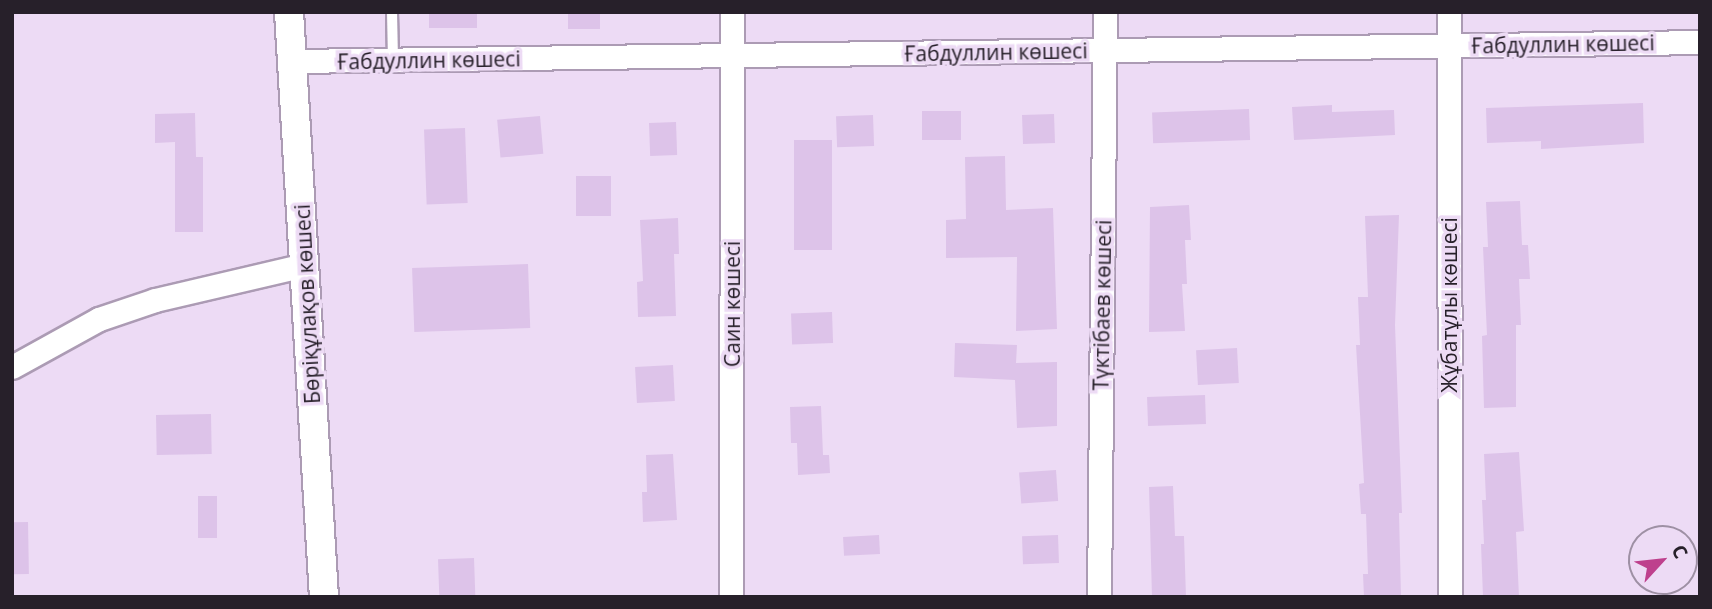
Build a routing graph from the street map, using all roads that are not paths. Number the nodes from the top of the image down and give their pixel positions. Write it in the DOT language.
graph roads {
  1 [pos="289,12"];
  2 [pos="392,12"];
  3 [pos="732,12"];
  4 [pos="1105,12"];
  5 [pos="1449,12"];
  6 [pos="1700,42"];
  7 [pos="1449,45"];
  8 [pos="1105,50"];
  9 [pos="732,55"];
  10 [pos="393,60"];
  11 [pos="292,61"];
  12 [pos="304,265"];
  13 [pos="12,368"];
  14 [pos="324,597"];
  15 [pos="731,597"];
  16 [pos="1099,597"];
  17 [pos="1450,597"];
  1 -- 11 [label="street, Бөріқұлақов көшесі"];
  2 -- 10 [label="lane"];
  3 -- 9 [label="street, Саин көшесі"];
  4 -- 8 [label="street, Түктібаев көшесі"];
  5 -- 7 [label="street, Жұбатұлы көшесі"];
  6 -- 7 [label="street, Ғабдуллин көшесі"];
  7 -- 8 [label="street, Ғабдуллин көшесі"];
  7 -- 17 [label="street, Жұбатұлы көшесі"];
  8 -- 9 [label="street, Ғабдуллин көшесі"];
  8 -- 16 [label="street, Түктібаев көшесі"];
  9 -- 10 [label="street, Ғабдуллин көшесі"];
  9 -- 15 [label="street, Саин көшесі"];
  10 -- 11 [label="street, Ғабдуллин көшесі"];
  11 -- 12 [label="street, Бөріқұлақов көшесі"];
  12 -- 13 [label="street"];
  12 -- 14 [label="street, Бөріқұлақов көшесі"];
}
